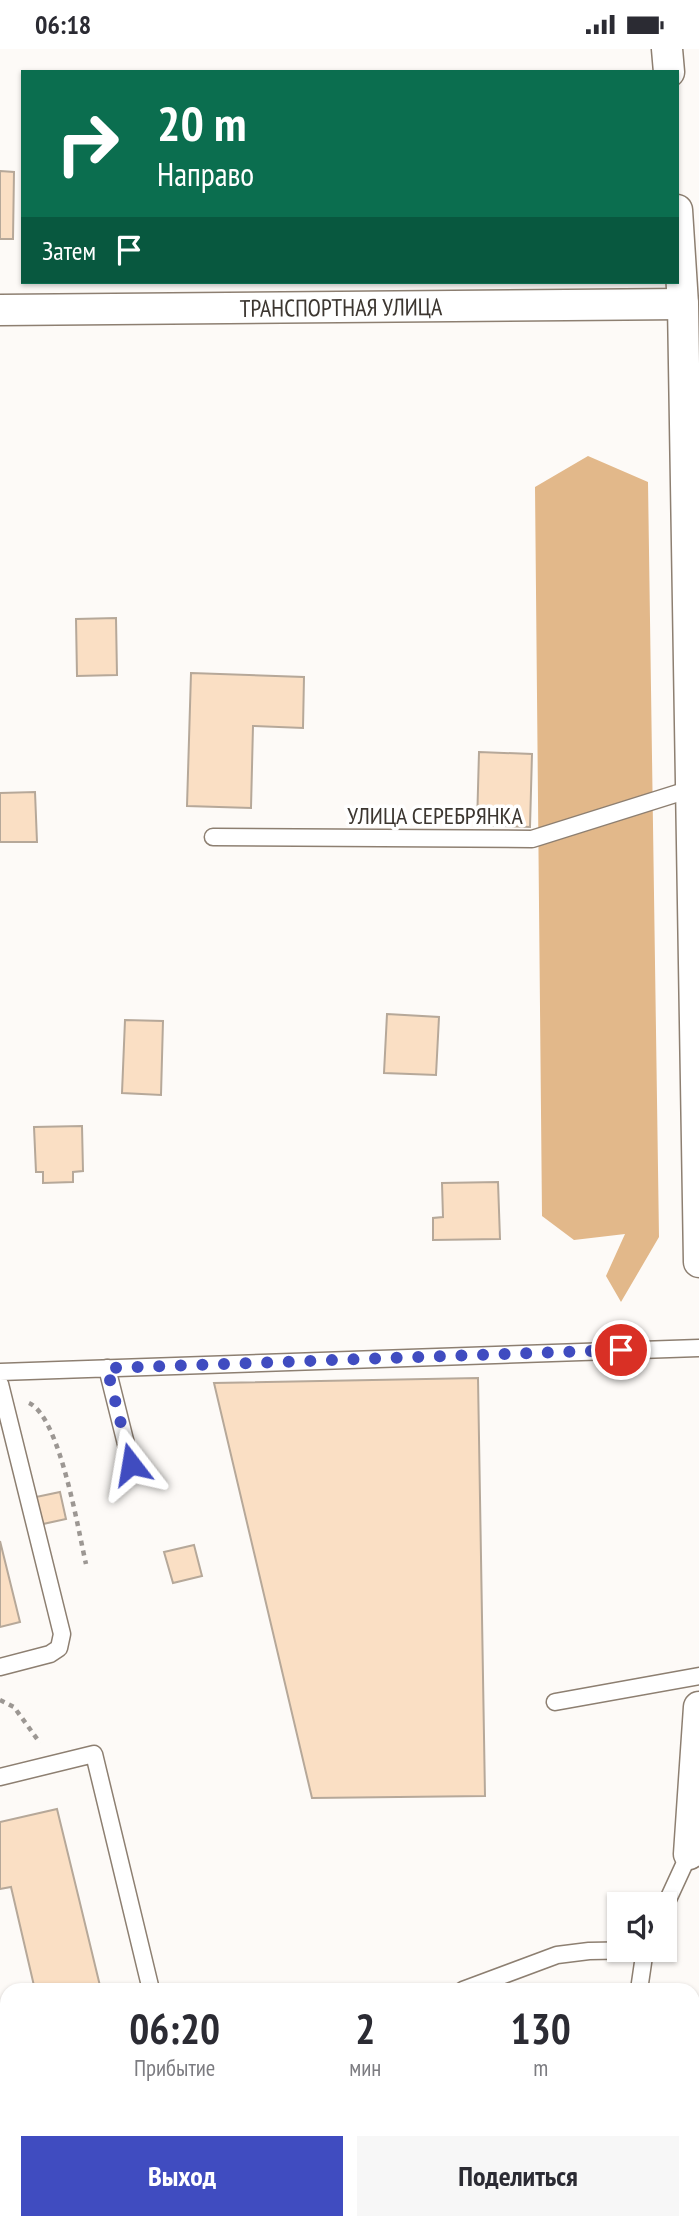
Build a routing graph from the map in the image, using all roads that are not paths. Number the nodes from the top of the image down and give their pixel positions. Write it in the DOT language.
graph roads {
  1 [pos="667,49"];
  2 [pos="669,70"];
  3 [pos="679,241"];
  4 [pos="683,304"];
  5 [pos="0,310"];
  6 [pos="691,789"];
  7 [pos="214,837"];
  8 [pos="699,1262"];
  9 [pos="699,1348"];
  10 [pos="107,1368"];
  11 [pos="0,1372"];
  12 [pos="0,1384"];
  13 [pos="131,1464"];
  14 [pos="0,1667"];
  15 [pos="699,1677"];
  16 [pos="555,1702"];
  17 [pos="699,1707"];
  18 [pos="0,1777"];
  19 [pos="694,1858"];
  20 [pos="673,1892"];
  21 [pos="607,1951"];
  22 [pos="643,1962"];
  23 [pos="148,1983"];
  24 [pos="482,1983"];
  25 [pos="640,1983"];
  1 -- 2 [label="street"];
  3 -- 4 [label="street"];
  4 -- 5 [label="street, ТРАНСПОРТНАЯ УЛИЦА"];
  4 -- 6 [label="street"];
  6 -- 7 [label="lane, УЛИЦА СЕРЕБРЯНКА"];
  6 -- 8 [label="street"];
  9 -- 10 [label="lane"];
  10 -- 11 [label="lane"];
  10 -- 13 [label="lane"];
  12 -- 14 [label="lane"];
  15 -- 16 [label="lane"];
  17 -- 19 [label="street"];
  18 -- 23 [label="lane"];
  19 -- 20 [label="lane"];
  21 -- 24 [label="lane"];
  22 -- 25 [label="lane"];
}
